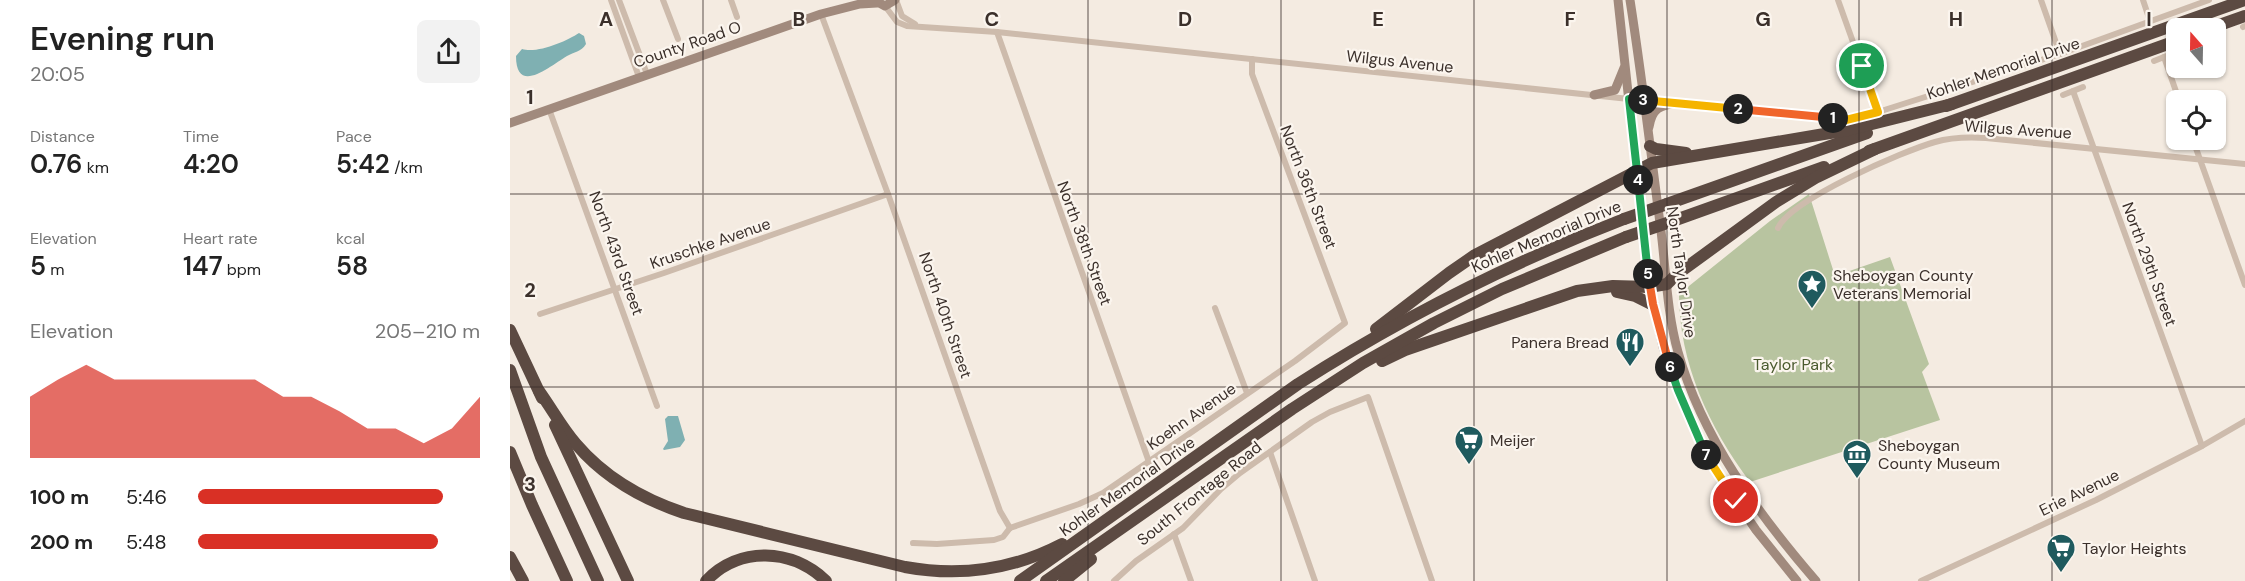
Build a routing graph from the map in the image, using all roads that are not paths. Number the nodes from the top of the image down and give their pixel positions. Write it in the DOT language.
graph roads {
  1 [pos="611,0"];
  2 [pos="620,0"];
  3 [pos="663,0"];
  4 [pos="731,0"];
  5 [pos="852,0"];
  6 [pos="896,0"];
  7 [pos="1618,0"];
  8 [pos="1630,0"];
  9 [pos="1838,0"];
  10 [pos="2040,0"];
  11 [pos="2143,0"];
  12 [pos="2209,0"];
  13 [pos="2245,0"];
  14 [pos="878,3"];
  15 [pos="836,9"];
  16 [pos="821,14"];
  17 [pos="737,17"];
  18 [pos="2150,21"];
  19 [pos="2244,23"];
  20 [pos="919,26"];
  21 [pos="2226,26"];
  22 [pos="997,32"];
  23 [pos="678,39"];
  24 [pos="2166,50"];
  25 [pos="2060,54"];
  26 [pos="1625,56"];
  27 [pos="2164,57"];
  28 [pos="1252,59"];
  29 [pos="2154,61"];
  30 [pos="643,76"];
  31 [pos="2083,87"];
  32 [pos="2176,90"];
  33 [pos="2073,91"];
  34 [pos="1594,95"];
  35 [pos="2062,95"];
  36 [pos="1629,99"];
  37 [pos="1644,100"];
  38 [pos="1678,103"];
  39 [pos="1952,104"];
  40 [pos="549,109"];
  41 [pos="1878,112"];
  42 [pos="510,123"];
  43 [pos="1649,141"];
  44 [pos="2094,148"];
  45 [pos="1875,149"];
  46 [pos="2197,150"];
  47 [pos="1696,155"];
  48 [pos="2200,159"];
  49 [pos="1652,163"];
  50 [pos="2245,164"];
  51 [pos="1637,171"];
  52 [pos="888,194"];
  53 [pos="1778,228"];
  54 [pos="1667,284"];
  55 [pos="2245,285"];
  56 [pos="1649,288"];
  57 [pos="615,289"];
  58 [pos="1653,304"];
  59 [pos="1215,308"];
  60 [pos="1519,310"];
  61 [pos="540,314"];
  62 [pos="1345,323"];
  63 [pos="510,330"];
  64 [pos="1346,353"];
  65 [pos="510,370"];
  66 [pos="539,391"];
  67 [pos="1247,393"];
  68 [pos="1303,401"];
  69 [pos="657,406"];
  70 [pos="2245,421"];
  71 [pos="2202,446"];
  72 [pos="510,452"];
  73 [pos="1270,452"];
  74 [pos="1149,462"];
  75 [pos="1173,492"];
  76 [pos="1137,498"];
  77 [pos="1010,528"];
  78 [pos="1174,534"];
  79 [pos="913,543"];
  80 [pos="510,558"];
  81 [pos="1937,574"];
  82 [pos="1796,580"];
  83 [pos="523,581"];
  84 [pos="567,581"];
  85 [pos="598,581"];
  86 [pos="628,581"];
  87 [pos="706,581"];
  88 [pos="826,581"];
  89 [pos="1020,581"];
  90 [pos="1046,581"];
  91 [pos="1064,581"];
  92 [pos="1114,581"];
  93 [pos="1191,581"];
  94 [pos="1315,581"];
  95 [pos="1432,581"];
  96 [pos="1816,581"];
  97 [pos="1921,581"];
  98 [pos="1941,581"];
  1 -- 30 [label="street"];
  2 -- 30 [label="street"];
  3 -- 23 [label="street"];
  4 -- 17 [label="street"];
  5 -- 15 [label="main road"];
  6 -- 14 [label="main road"];
  6 -- 20 [label="street"];
  7 -- 26 [label="main road, North Taylor Drive"];
  8 -- 37 [label="main road, North Taylor Drive"];
  9 -- 41 [label="street"];
  10 -- 25 [label="street"];
  11 -- 18 [label="street"];
  12 -- 18 [label="street, Wilgus Avenue"];
  13 -- 39 [label="highway, Kohler Memorial Drive"];
  14 -- 15 [label="main road, County Road O"];
  14 -- 20 [label="street, Wilgus Avenue"];
  15 -- 16 [label="main road, County Road O"];
  16 -- 30 [label="main road, County Road O"];
  16 -- 52 [label="street, North 40th Street"];
  18 -- 25 [label="street, Wilgus Avenue"];
  19 -- 21 [label="highway"];
  20 -- 22 [label="street, Wilgus Avenue"];
  22 -- 28 [label="street, Wilgus Avenue"];
  22 -- 74 [label="street, North 38th Street"];
  24 -- 45 [label="highway, Kohler Memorial Drive"];
  25 -- 41 [label="street, Wilgus Avenue"];
  26 -- 34 [label="main road"];
  26 -- 36 [label="main road, North Taylor Drive"];
  27 -- 29 [label="street"];
  27 -- 32 [label="street"];
  28 -- 34 [label="street, Wilgus Avenue"];
  28 -- 62 [label="street, North 36th Street"];
  30 -- 40 [label="main road, County Road O"];
  31 -- 33 [label="street"];
  33 -- 35 [label="street"];
  33 -- 44 [label="street, North 29th Street"];
  34 -- 36 [label="street, Wilgus Avenue"];
  36 -- 37 [label="street, Wilgus Avenue"];
  36 -- 51 [label="main road, North Taylor Drive"];
  37 -- 38 [label="street, Wilgus Avenue"];
  37 -- 43 [label="main road, North Taylor Drive"];
  38 -- 41 [label="street, Wilgus Avenue"];
  38 -- 43 [label="main road"];
  39 -- 47 [label="highway"];
  39 -- 64 [label="highway, Kohler Memorial Drive, bridge"];
  40 -- 42 [label="main road, County Road O"];
  40 -- 57 [label="street, North 43rd Street"];
  43 -- 47 [label="highway"];
  43 -- 49 [label="main road, North Taylor Drive"];
  44 -- 48 [label="street, Wilgus Avenue"];
  44 -- 53 [label="street, Wilgus Avenue"];
  44 -- 71 [label="street, North 29th Street"];
  45 -- 54 [label="highway"];
  45 -- 68 [label="highway, Kohler Memorial Drive, bridge"];
  46 -- 48 [label="street"];
  47 -- 49 [label="highway"];
  48 -- 50 [label="street, Wilgus Avenue"];
  48 -- 55 [label="street"];
  49 -- 51 [label="highway"];
  49 -- 54 [label="main road, North Taylor Drive"];
  51 -- 56 [label="main road, North Taylor Drive"];
  51 -- 64 [label="highway"];
  52 -- 57 [label="street, Kruschke Avenue"];
  52 -- 77 [label="street, North 40th Street"];
  54 -- 56 [label="highway"];
  54 -- 96 [label="main road, North Taylor Drive"];
  56 -- 58 [label="main road, North Taylor Drive"];
  56 -- 60 [label="highway"];
  57 -- 61 [label="street, Kruschke Avenue"];
  57 -- 69 [label="street, North 43rd Street"];
  58 -- 60 [label="highway"];
  58 -- 82 [label="main road, North Taylor Drive"];
  59 -- 67 [label="street"];
  60 -- 68 [label="highway"];
  62 -- 67 [label="street, Koehn Avenue"];
  63 -- 66 [label="highway"];
  64 -- 76 [label="highway, Kohler Memorial Drive"];
  65 -- 85 [label="highway"];
  66 -- 76 [label="highway"];
  66 -- 86 [label="highway"];
  67 -- 74 [label="street, Koehn Avenue"];
  68 -- 75 [label="highway, Kohler Memorial Drive"];
  70 -- 71 [label="street, Erie Avenue"];
  71 -- 81 [label="street, Erie Avenue"];
  72 -- 84 [label="highway"];
  73 -- 78 [label="street, South Frontage Road"];
  73 -- 94 [label="street"];
  73 -- 95 [label="street, South Frontage Road"];
  74 -- 77 [label="street, Koehn Avenue"];
  75 -- 90 [label="highway, Kohler Memorial Drive"];
  75 -- 91 [label="highway"];
  76 -- 89 [label="highway, Kohler Memorial Drive"];
  77 -- 79 [label="street"];
  78 -- 92 [label="street, South Frontage Road"];
  78 -- 93 [label="street"];
  80 -- 83 [label="highway"];
  81 -- 97 [label="street, Erie Avenue"];
  81 -- 98 [label="street"];
  87 -- 88 [label="highway"];
}
